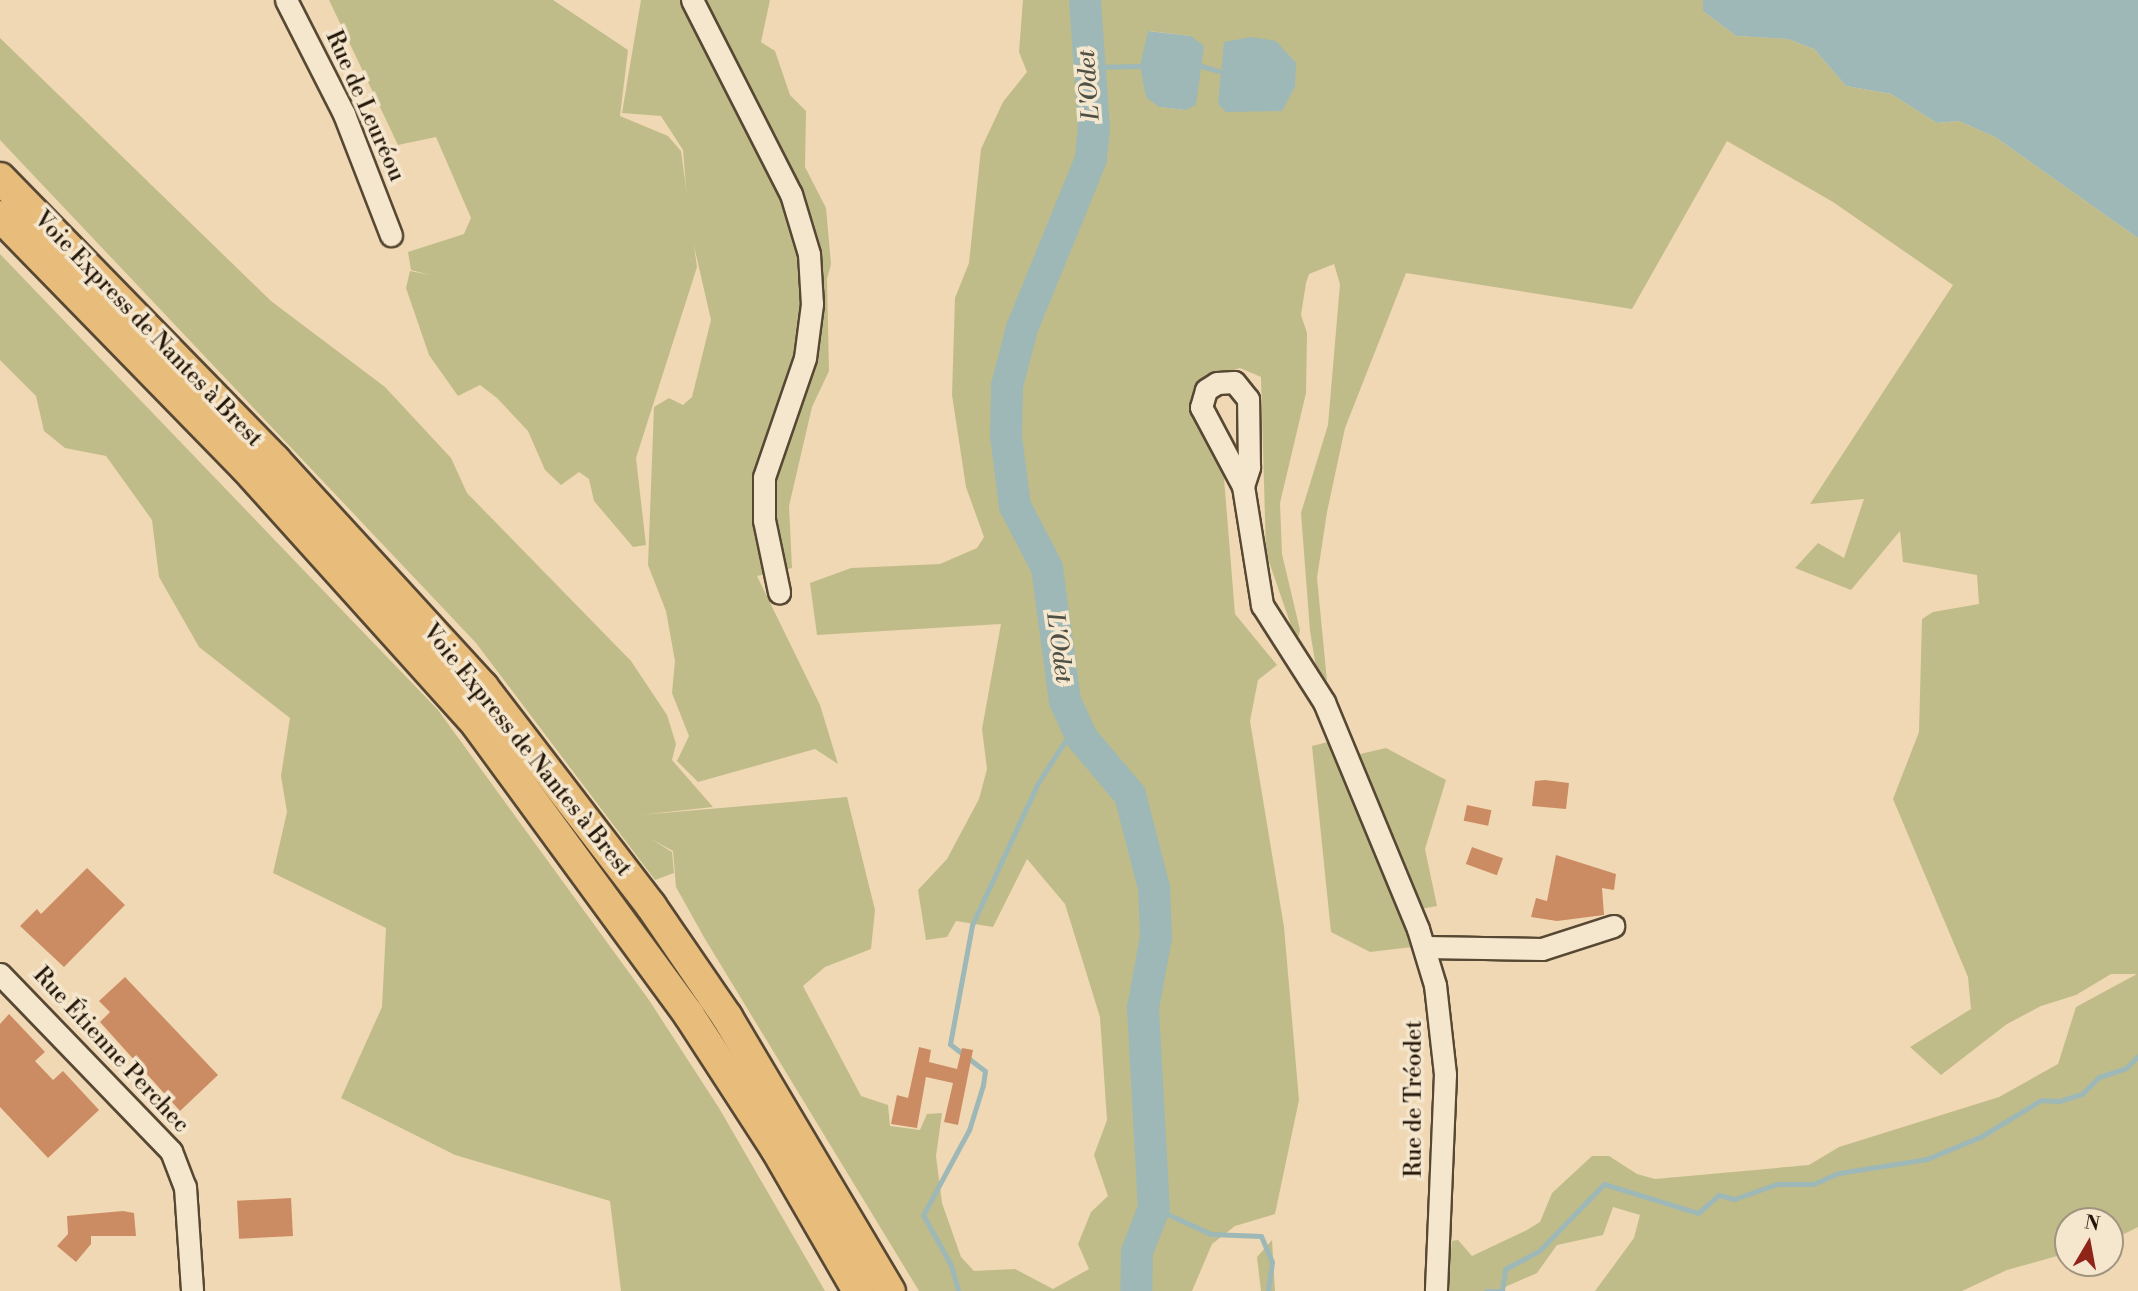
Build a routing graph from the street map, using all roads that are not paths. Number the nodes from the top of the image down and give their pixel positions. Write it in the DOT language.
graph roads {
  1 [pos="286,0"];
  2 [pos="692,0"];
  3 [pos="0,178"];
  4 [pos="0,216"];
  5 [pos="391,235"];
  6 [pos="1242,486"];
  7 [pos="779,592"];
  8 [pos="1613,926"];
  9 [pos="1425,947"];
  10 [pos="0,974"];
  11 [pos="191,1291"];
  12 [pos="858,1291"];
  13 [pos="890,1291"];
  14 [pos="1436,1291"];
  1 -- 5 [label="street, Rue de Leuréou"];
  2 -- 7 [label="street"];
  3 -- 13 [label="highway, Voie Express de Nantes à Brest"];
  4 -- 12 [label="highway, Voie Express de Nantes à Brest"];
  6 -- 9 [label="street, Rue de Tréodet"];
  8 -- 9 [label="street"];
  9 -- 14 [label="street, Rue de Tréodet"];
  10 -- 11 [label="street, Rue Étienne Perchec"];
}
